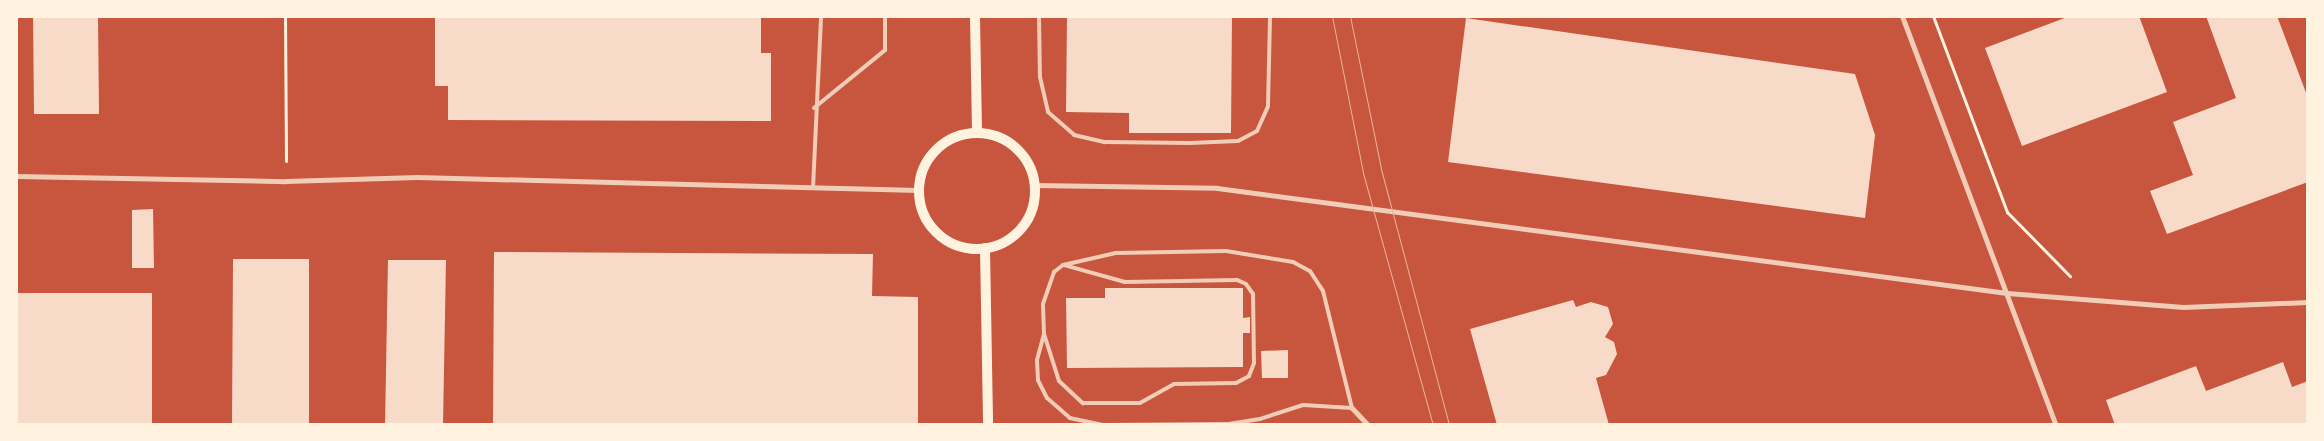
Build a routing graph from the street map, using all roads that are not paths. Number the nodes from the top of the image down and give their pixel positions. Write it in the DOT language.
graph roads {
  1 [pos="821,16"];
  2 [pos="885,16"];
  3 [pos="975,16"];
  4 [pos="1039,16"];
  5 [pos="1270,16"];
  6 [pos="1902,16"];
  7 [pos="814,108"];
  8 [pos="977,133"];
  9 [pos="16,176"];
  10 [pos="1034,185"];
  11 [pos="813,188"];
  12 [pos="919,190"];
  13 [pos="985,248"];
  14 [pos="1063,265"];
  15 [pos="2007,293"];
  16 [pos="2308,302"];
  17 [pos="1044,334"];
  18 [pos="1352,408"];
  19 [pos="988,425"];
  20 [pos="1368,425"];
  21 [pos="2056,425"];
  1 -- 7 [label="lane"];
  2 -- 7 [label="lane"];
  3 -- 8 [label="main road"];
  4 -- 5 [label="lane"];
  6 -- 15 [label="street"];
  7 -- 11 [label="lane"];
  8 -- 10 [label="main road"];
  8 -- 12 [label="main road"];
  9 -- 11 [label="street"];
  10 -- 13 [label="main road"];
  10 -- 15 [label="street"];
  11 -- 12 [label="street"];
  12 -- 13 [label="main road"];
  13 -- 19 [label="main road"];
  14 -- 17 [label="lane"];
  14 -- 17 [label="lane"];
  14 -- 18 [label="lane"];
  15 -- 16 [label="street"];
  15 -- 21 [label="street"];
  17 -- 18 [label="lane"];
  18 -- 20 [label="street"];
}
